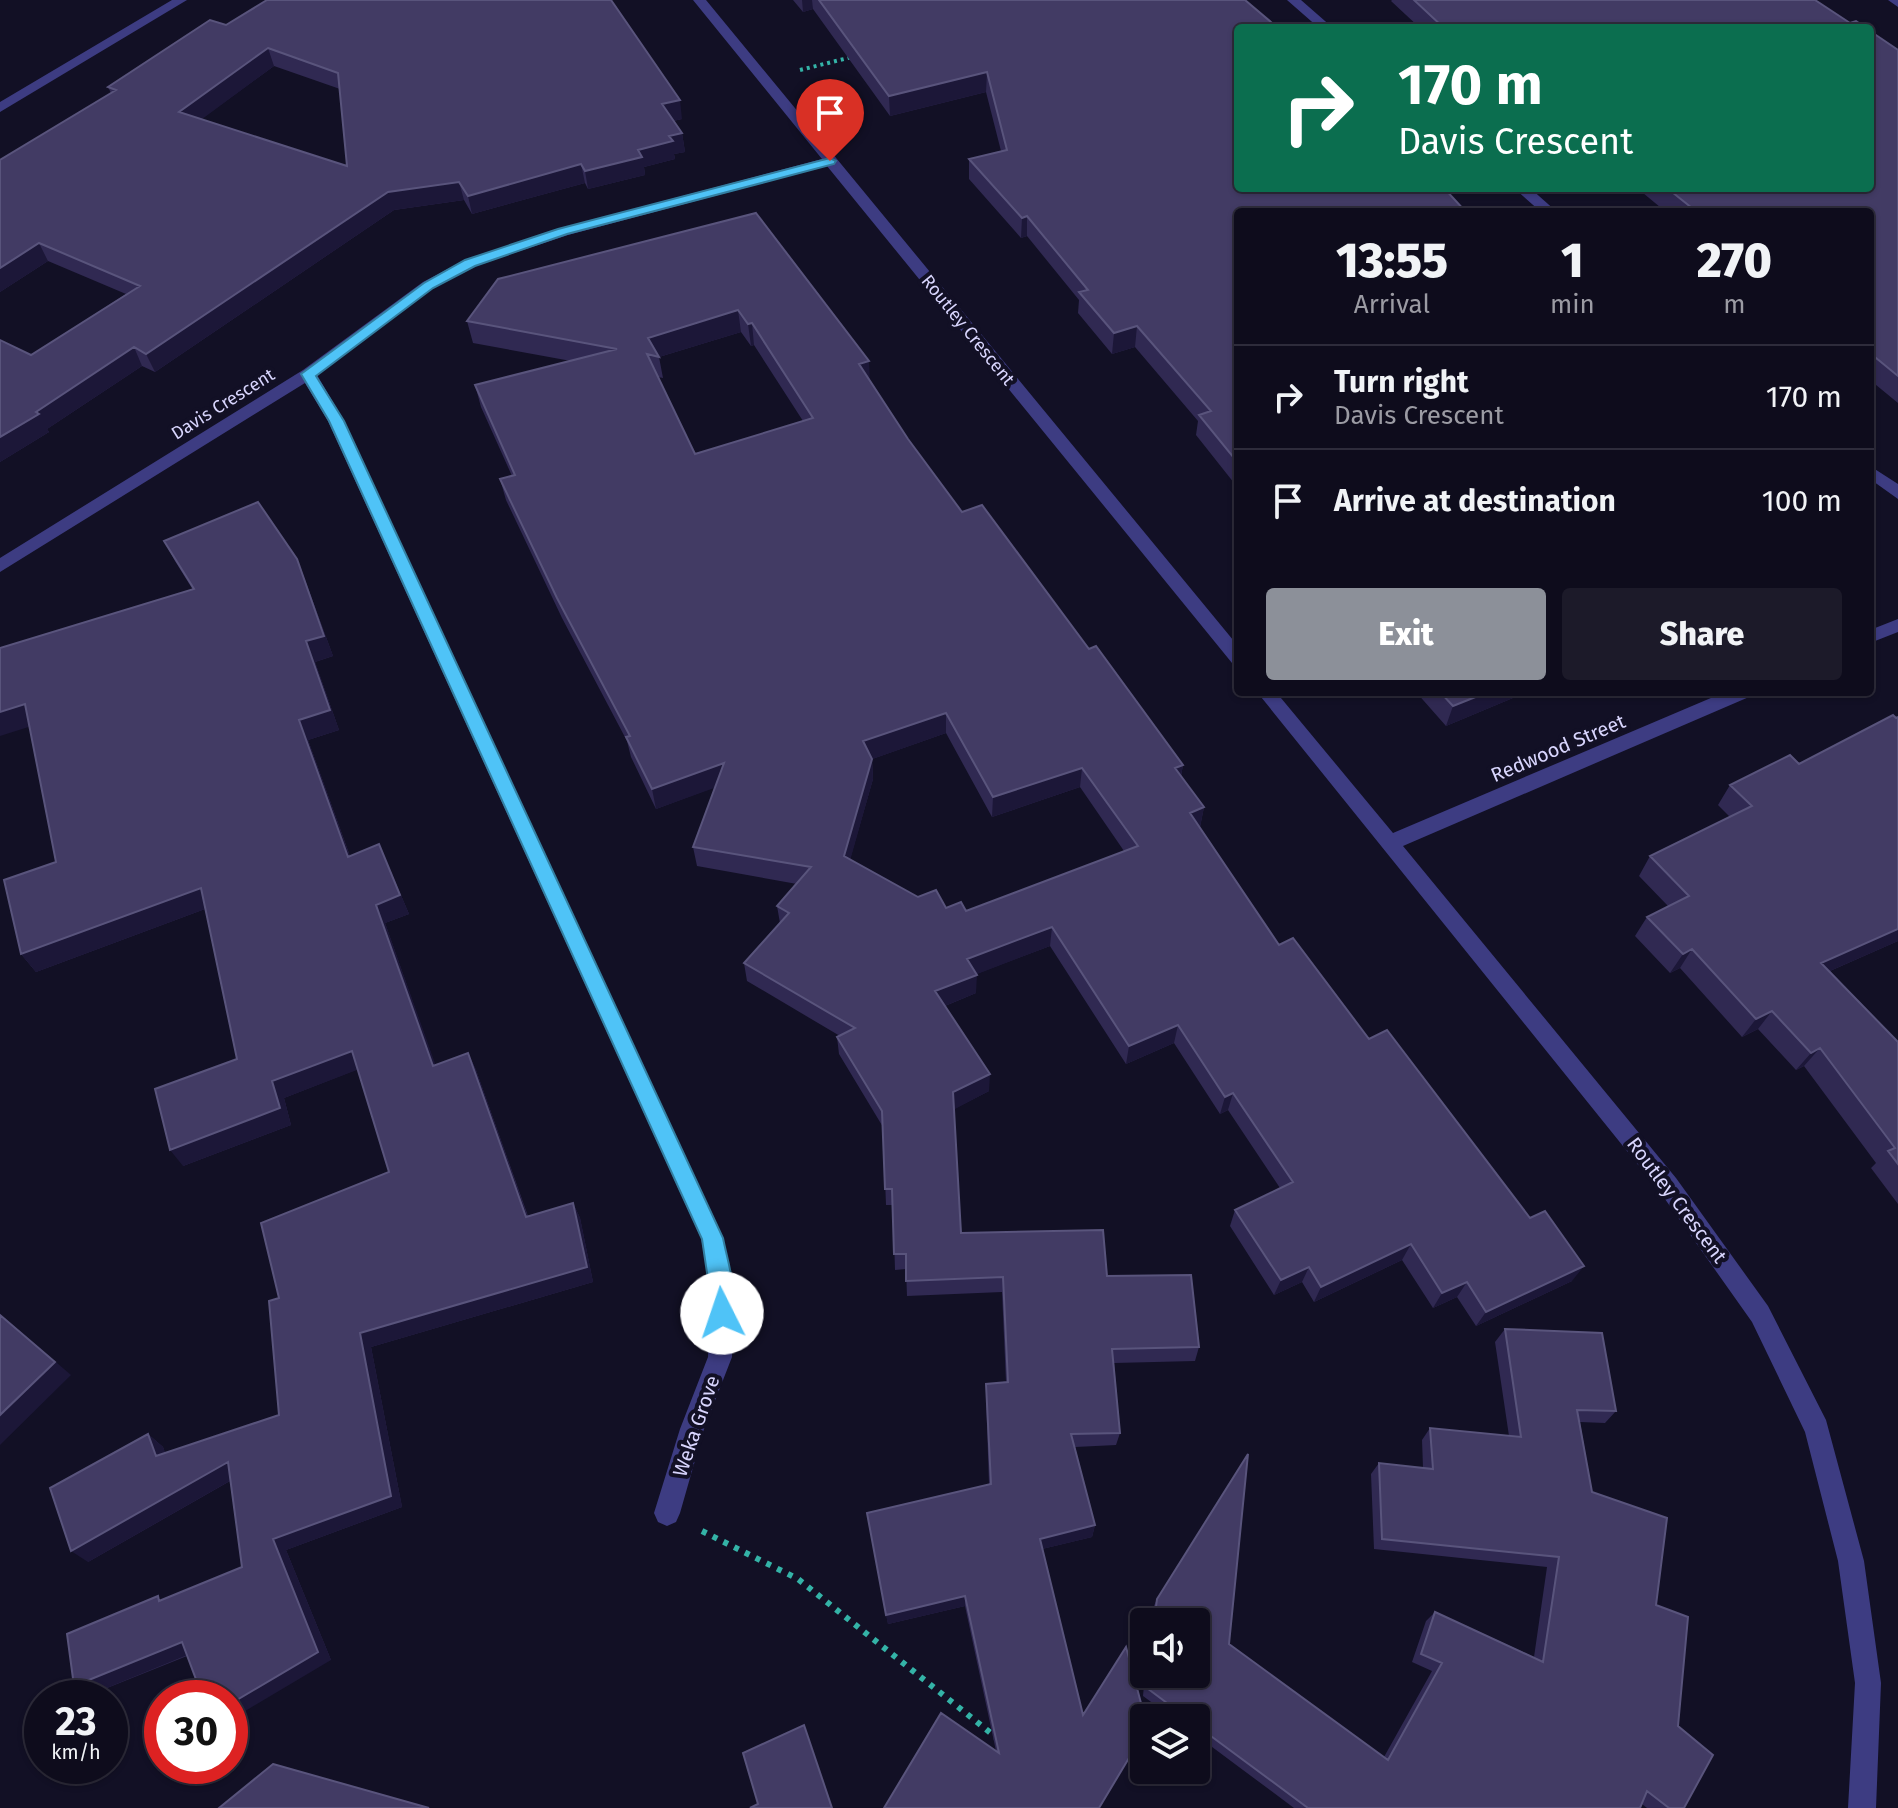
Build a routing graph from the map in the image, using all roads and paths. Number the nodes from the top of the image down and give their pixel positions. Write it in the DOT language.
graph roads {
  1 [pos="181,0"];
  2 [pos="699,0"];
  3 [pos="1293,0"];
  4 [pos="1322,24"];
  5 [pos="860,55"];
  6 [pos="764,79"];
  7 [pos="0,108"];
  8 [pos="830,161"];
  9 [pos="1526,192"];
  10 [pos="1545,208"];
  11 [pos="308,374"];
  12 [pos="1874,474"];
  13 [pos="1898,493"];
  14 [pos="0,566"];
  15 [pos="1898,625"];
  16 [pos="1874,635"];
  17 [pos="1234,653"];
  18 [pos="1269,696"];
  19 [pos="1734,696"];
  20 [pos="1390,843"];
  21 [pos="667,1513"];
  22 [pos="1010,1748"];
  23 [pos="1862,1808"];
  1 -- 7 [label="street"];
  2 -- 6 [label="street, Routley Crescent"];
  3 -- 4 [label="street"];
  5 -- 6 [label="path"];
  6 -- 8 [label="street, Routley Crescent"];
  8 -- 11 [label="street, Davis Crescent"];
  8 -- 17 [label="street, Routley Crescent"];
  9 -- 10 [label="street"];
  11 -- 14 [label="street, Davis Crescent"];
  11 -- 21 [label="street, Weka Grove"];
  12 -- 13 [label="street"];
  15 -- 16 [label="street"];
  18 -- 20 [label="street, Routley Crescent"];
  19 -- 20 [label="street, Redwood Street"];
  20 -- 23 [label="street, Routley Crescent"];
  21 -- 22 [label="path"];
}
